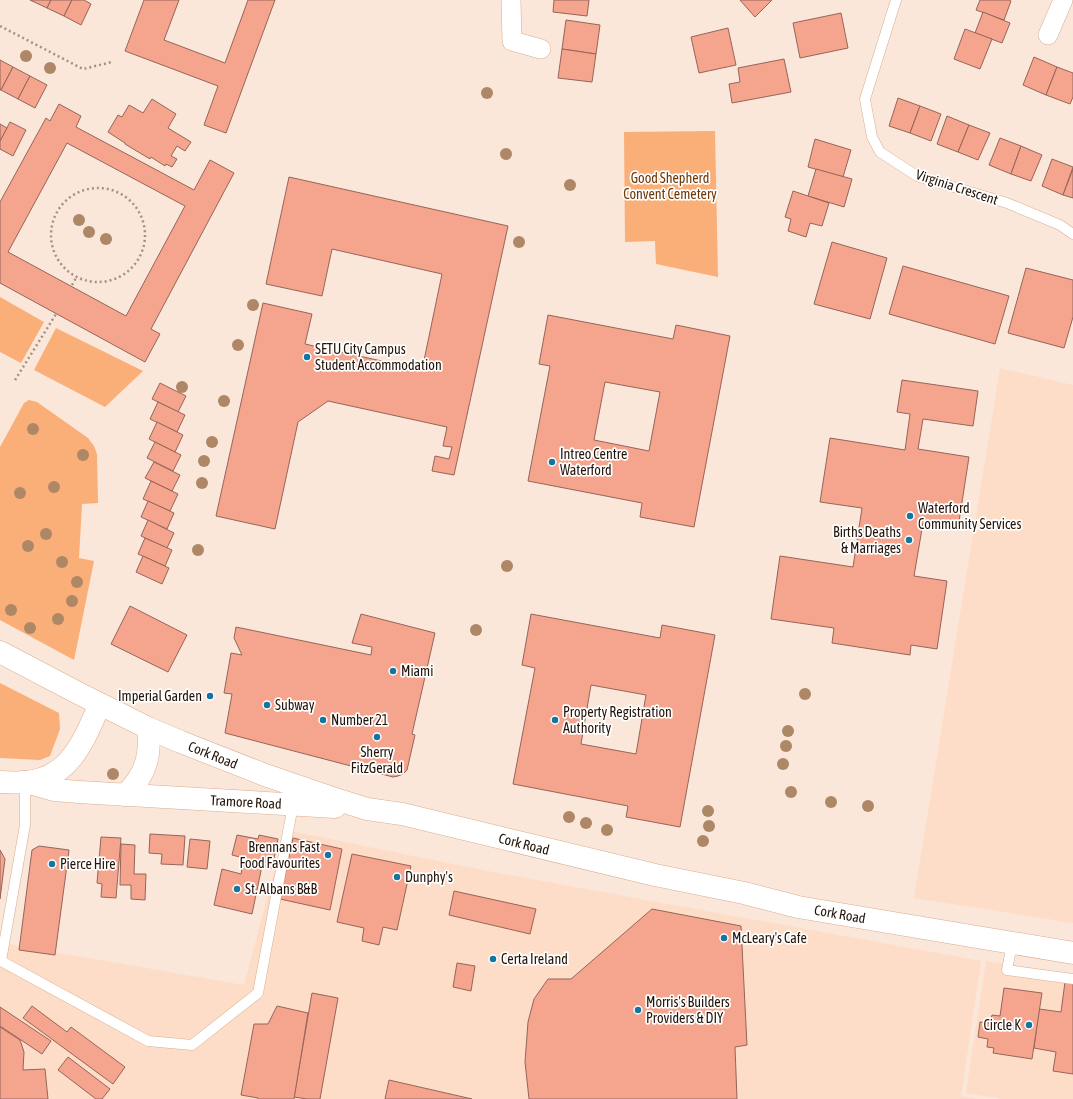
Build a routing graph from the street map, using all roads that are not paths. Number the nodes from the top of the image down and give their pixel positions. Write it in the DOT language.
graph roads {
  1 [pos="512,0"];
  2 [pos="896,0"];
  3 [pos="1063,0"];
  4 [pos="1048,35"];
  5 [pos="541,49"];
  6 [pos="1073,234"];
  7 [pos="0,652"];
  8 [pos="100,704"];
  9 [pos="148,728"];
  10 [pos="0,782"];
  11 [pos="25,782"];
  12 [pos="125,796"];
  13 [pos="293,805"];
  14 [pos="367,809"];
  15 [pos="1012,944"];
  16 [pos="1073,953"];
  17 [pos="1073,979"];
  1 -- 5 [label="street"];
  2 -- 6 [label="lane, Virginia Crescent"];
  3 -- 4 [label="street"];
  7 -- 8 [label="main road, Cork Road"];
  8 -- 9 [label="main road, Cork Road"];
  8 -- 11 [label="main road, Tramore Road"];
  9 -- 12 [label="main road"];
  9 -- 14 [label="main road, Cork Road"];
  10 -- 11 [label="main road, Tramore Road"];
  11 -- 12 [label="main road, Tramore Road"];
  11 -- 13 [label="lane"];
  12 -- 13 [label="main road, Tramore Road"];
  13 -- 14 [label="main road, Tramore Road"];
  14 -- 15 [label="main road, Cork Road"];
  15 -- 16 [label="main road, Cork Road"];
  15 -- 17 [label="lane"];
}
